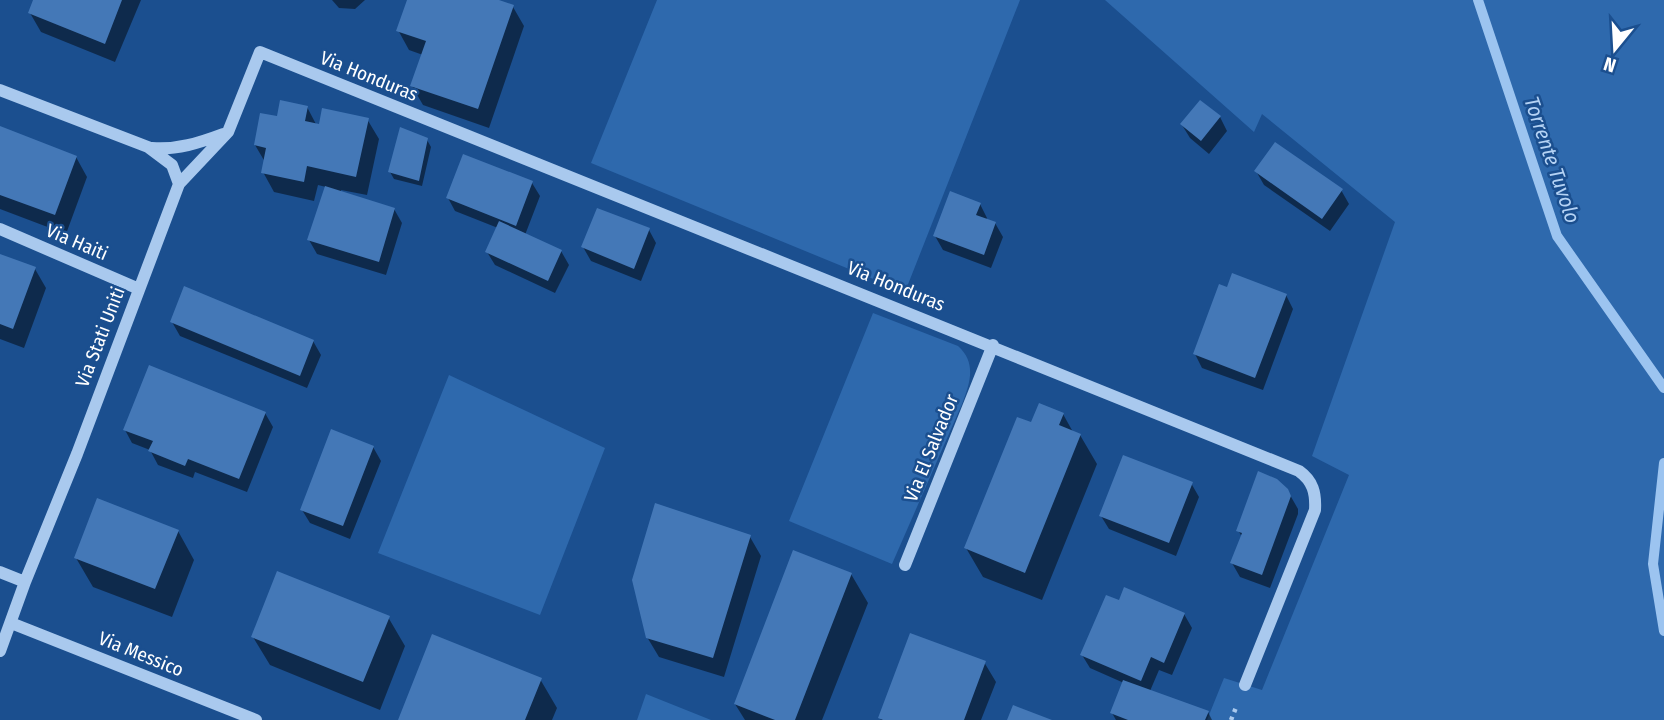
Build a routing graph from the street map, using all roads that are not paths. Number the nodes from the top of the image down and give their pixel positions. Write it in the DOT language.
graph roads {
  1 [pos="260,52"];
  2 [pos="0,90"];
  3 [pos="228,132"];
  4 [pos="148,147"];
  5 [pos="179,184"];
  6 [pos="0,229"];
  7 [pos="139,289"];
  8 [pos="993,345"];
  9 [pos="905,565"];
  10 [pos="0,572"];
  11 [pos="25,582"];
  12 [pos="11,623"];
  13 [pos="0,651"];
  14 [pos="1245,685"];
  15 [pos="256,720"];
  1 -- 3 [label="street, Via Stati Uniti"];
  1 -- 8 [label="street, Via Honduras"];
  2 -- 4 [label="street"];
  3 -- 4 [label="street"];
  3 -- 5 [label="street, Via Stati Uniti"];
  4 -- 5 [label="street"];
  5 -- 7 [label="street, Via Stati Uniti"];
  6 -- 7 [label="street, Via Haiti"];
  7 -- 11 [label="street, Via Stati Uniti"];
  8 -- 9 [label="street, Via El Salvador"];
  8 -- 14 [label="street, Via Honduras"];
  10 -- 11 [label="street"];
  11 -- 12 [label="street, Via Stati Uniti"];
  12 -- 13 [label="street, Via Stati Uniti"];
  12 -- 15 [label="street, Via Messico"];
}
